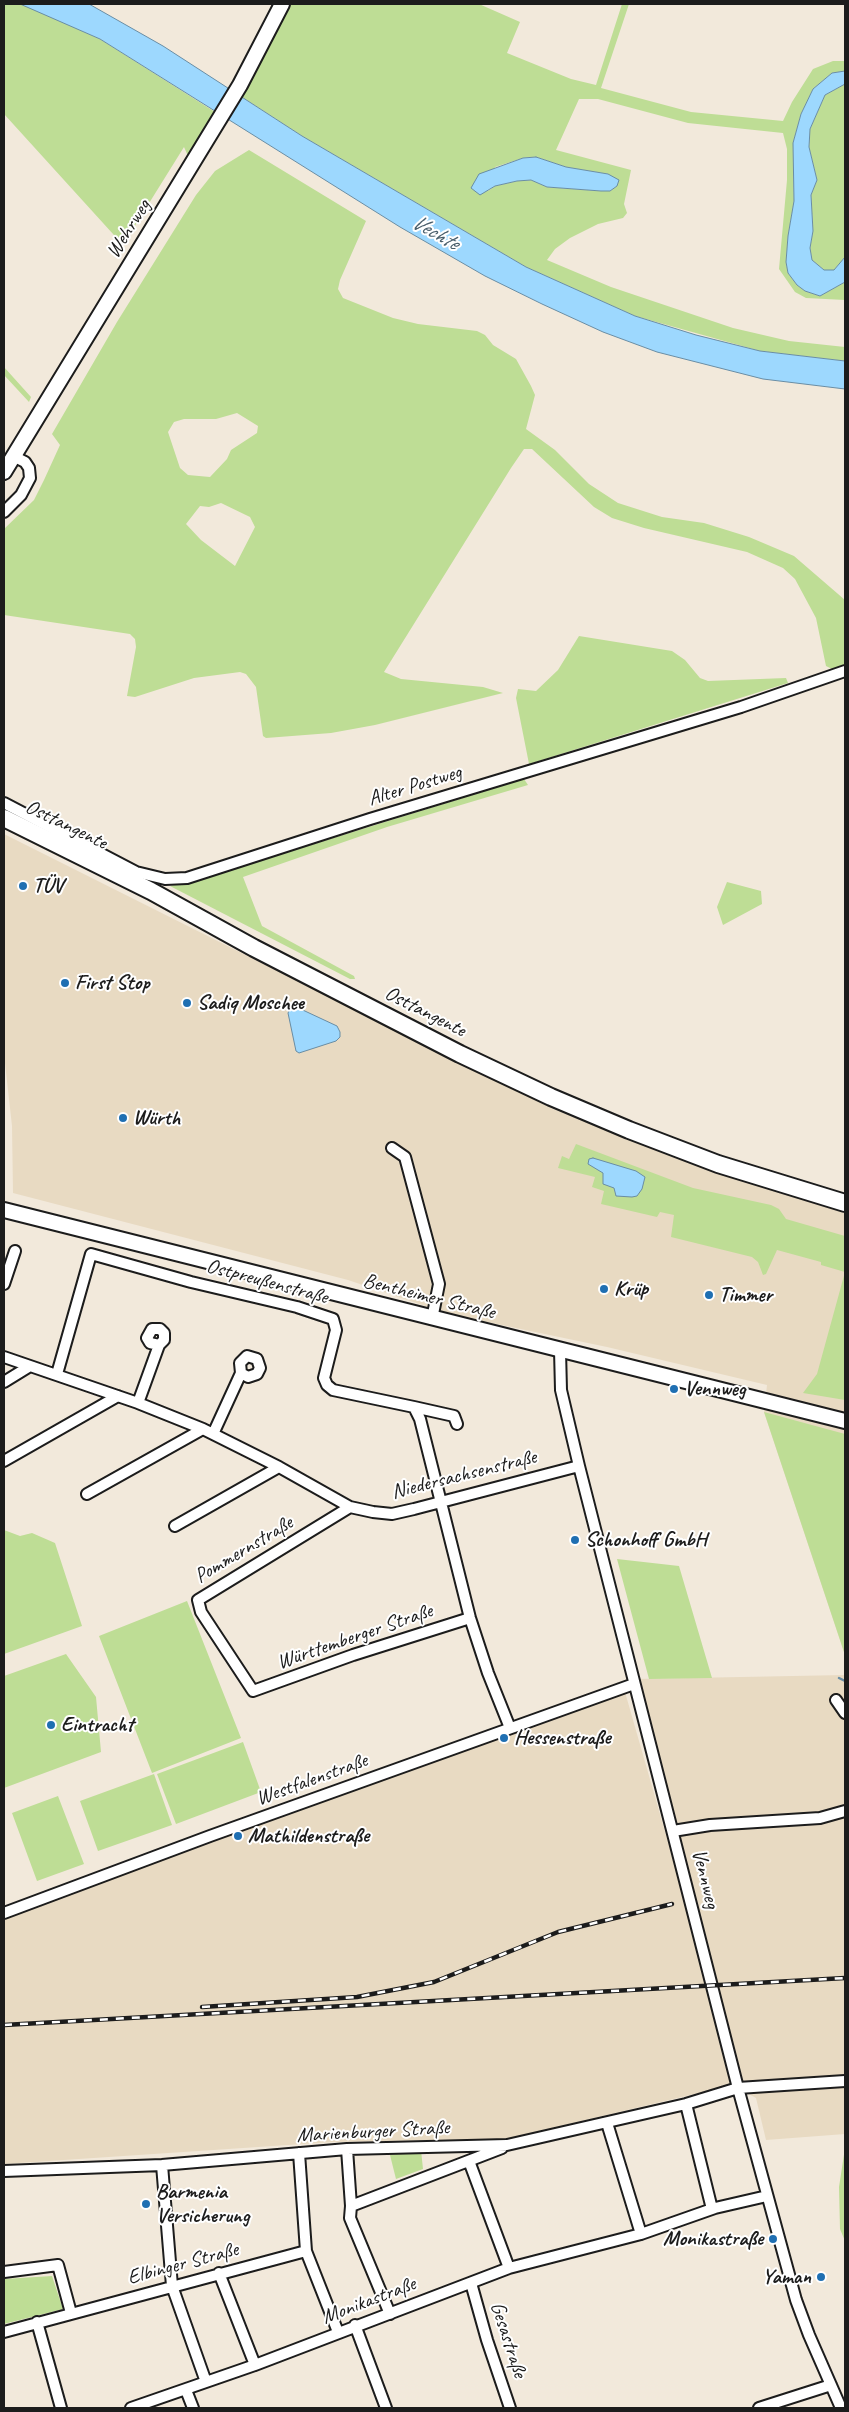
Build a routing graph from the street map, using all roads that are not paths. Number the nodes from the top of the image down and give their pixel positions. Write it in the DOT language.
graph roads {
  1 [pos="282,4"];
  2 [pos="13,456"];
  3 [pos="4,472"];
  4 [pos="4,512"];
  5 [pos="845,671"];
  6 [pos="4,803"];
  7 [pos="4,818"];
  8 [pos="392,1148"];
  9 [pos="845,1203"];
  10 [pos="4,1210"];
  11 [pos="15,1251"];
  12 [pos="4,1284"];
  13 [pos="432,1319"];
  14 [pos="159,1345"];
  15 [pos="560,1350"];
  16 [pos="4,1357"];
  17 [pos="30,1366"];
  18 [pos="241,1373"];
  19 [pos="57,1374"];
  20 [pos="4,1382"];
  21 [pos="118,1396"];
  22 [pos="138,1403"];
  23 [pos="414,1407"];
  24 [pos="845,1421"];
  25 [pos="457,1424"];
  26 [pos="203,1429"];
  27 [pos="213,1434"];
  28 [pos="4,1462"];
  29 [pos="579,1466"];
  30 [pos="279,1467"];
  31 [pos="87,1494"];
  32 [pos="440,1502"];
  33 [pos="350,1507"];
  34 [pos="175,1526"];
  35 [pos="470,1618"];
  36 [pos="634,1684"];
  37 [pos="253,1691"];
  38 [pos="836,1700"];
  39 [pos="845,1713"];
  40 [pos="510,1728"];
  41 [pos="845,1811"];
  42 [pos="674,1831"];
  43 [pos="4,1913"];
  44 [pos="845,2081"];
  45 [pos="738,2088"];
  46 [pos="686,2104"];
  47 [pos="607,2123"];
  48 [pos="507,2145"];
  49 [pos="347,2149"];
  50 [pos="299,2153"];
  51 [pos="469,2162"];
  52 [pos="162,2165"];
  53 [pos="4,2171"];
  54 [pos="767,2196"];
  55 [pos="351,2206"];
  56 [pos="712,2209"];
  57 [pos="641,2234"];
  58 [pos="306,2251"];
  59 [pos="509,2268"];
  60 [pos="4,2272"];
  61 [pos="219,2273"];
  62 [pos="471,2282"];
  63 [pos="172,2286"];
  64 [pos="70,2313"];
  65 [pos="390,2314"];
  66 [pos="37,2322"];
  67 [pos="355,2325"];
  68 [pos="4,2332"];
  69 [pos="338,2332"];
  70 [pos="255,2365"];
  71 [pos="206,2382"];
  72 [pos="831,2385"];
  73 [pos="186,2390"];
  74 [pos="61,2408"];
  75 [pos="131,2408"];
  76 [pos="193,2408"];
  77 [pos="386,2408"];
  78 [pos="510,2408"];
  79 [pos="759,2408"];
  80 [pos="841,2408"];
  1 -- 2 [label="street, Wehrweg"];
  2 -- 3 [label="street, Wehrweg"];
  2 -- 4 [label="street"];
  5 -- 6 [label="street, Alter Postweg"];
  7 -- 9 [label="main road, Osttangente"];
  8 -- 13 [label="street"];
  10 -- 13 [label="street, Bentheimer Straße"];
  11 -- 12 [label="street"];
  13 -- 15 [label="street, Bentheimer Straße"];
  14 -- 22 [label="street"];
  15 -- 24 [label="street, Bentheimer Straße"];
  15 -- 29 [label="street, Vennweg"];
  16 -- 17 [label="street, Niedersachsenstraße"];
  17 -- 19 [label="street, Niedersachsenstraße"];
  17 -- 20 [label="street"];
  18 -- 27 [label="street"];
  19 -- 21 [label="street, Niedersachsenstraße"];
  19 -- 23 [label="street, Ostpreußenstraße"];
  21 -- 22 [label="street, Niedersachsenstraße"];
  21 -- 28 [label="street"];
  22 -- 26 [label="street, Niedersachsenstraße"];
  23 -- 25 [label="street"];
  23 -- 32 [label="street"];
  26 -- 27 [label="street, Niedersachsenstraße"];
  26 -- 31 [label="street"];
  27 -- 30 [label="street, Niedersachsenstraße"];
  29 -- 32 [label="street, Niedersachsenstraße"];
  29 -- 36 [label="street, Vennweg"];
  30 -- 33 [label="street, Niedersachsenstraße"];
  30 -- 34 [label="street"];
  32 -- 33 [label="street, Niedersachsenstraße"];
  32 -- 35 [label="street"];
  33 -- 37 [label="street, Pommernstraße"];
  35 -- 37 [label="street, Württemberger Straße"];
  35 -- 40 [label="street"];
  36 -- 40 [label="street, Westfalenstraße"];
  36 -- 42 [label="street, Vennweg"];
  38 -- 39 [label="street"];
  40 -- 43 [label="street, Westfalenstraße"];
  41 -- 42 [label="street"];
  42 -- 45 [label="street, Vennweg"];
  44 -- 45 [label="street, Marienburger Straße"];
  45 -- 46 [label="street, Marienburger Straße"];
  45 -- 54 [label="street, Vennweg"];
  46 -- 47 [label="street, Marienburger Straße"];
  46 -- 56 [label="street"];
  47 -- 48 [label="street, Marienburger Straße"];
  47 -- 57 [label="street"];
  48 -- 49 [label="street, Marienburger Straße"];
  48 -- 51 [label="street"];
  49 -- 50 [label="street, Marienburger Straße"];
  49 -- 55 [label="street"];
  50 -- 52 [label="street, Marienburger Straße"];
  50 -- 58 [label="street"];
  51 -- 55 [label="street"];
  51 -- 59 [label="street"];
  52 -- 53 [label="street, Marienburger Straße"];
  52 -- 63 [label="street"];
  54 -- 56 [label="street, Monikastraße"];
  54 -- 72 [label="street, Vennweg"];
  55 -- 65 [label="street"];
  56 -- 57 [label="street, Monikastraße"];
  57 -- 59 [label="street, Monikastraße"];
  58 -- 61 [label="street, Elbinger Straße"];
  58 -- 69 [label="street"];
  59 -- 62 [label="street, Monikastraße"];
  60 -- 64 [label="street"];
  61 -- 63 [label="street, Elbinger Straße"];
  61 -- 70 [label="street"];
  62 -- 65 [label="street, Monikastraße"];
  62 -- 78 [label="street, Gesastraße"];
  63 -- 64 [label="street, Elbinger Straße"];
  63 -- 71 [label="street"];
  64 -- 66 [label="street, Elbinger Straße"];
  65 -- 67 [label="street, Monikastraße"];
  66 -- 68 [label="street, Elbinger Straße"];
  66 -- 74 [label="street"];
  67 -- 69 [label="street, Monikastraße"];
  67 -- 77 [label="street"];
  69 -- 70 [label="street, Monikastraße"];
  70 -- 71 [label="street, Monikastraße"];
  71 -- 73 [label="street, Monikastraße"];
  72 -- 79 [label="street"];
  72 -- 80 [label="street, Vennweg"];
  73 -- 75 [label="street, Monikastraße"];
  73 -- 76 [label="street"];
}
